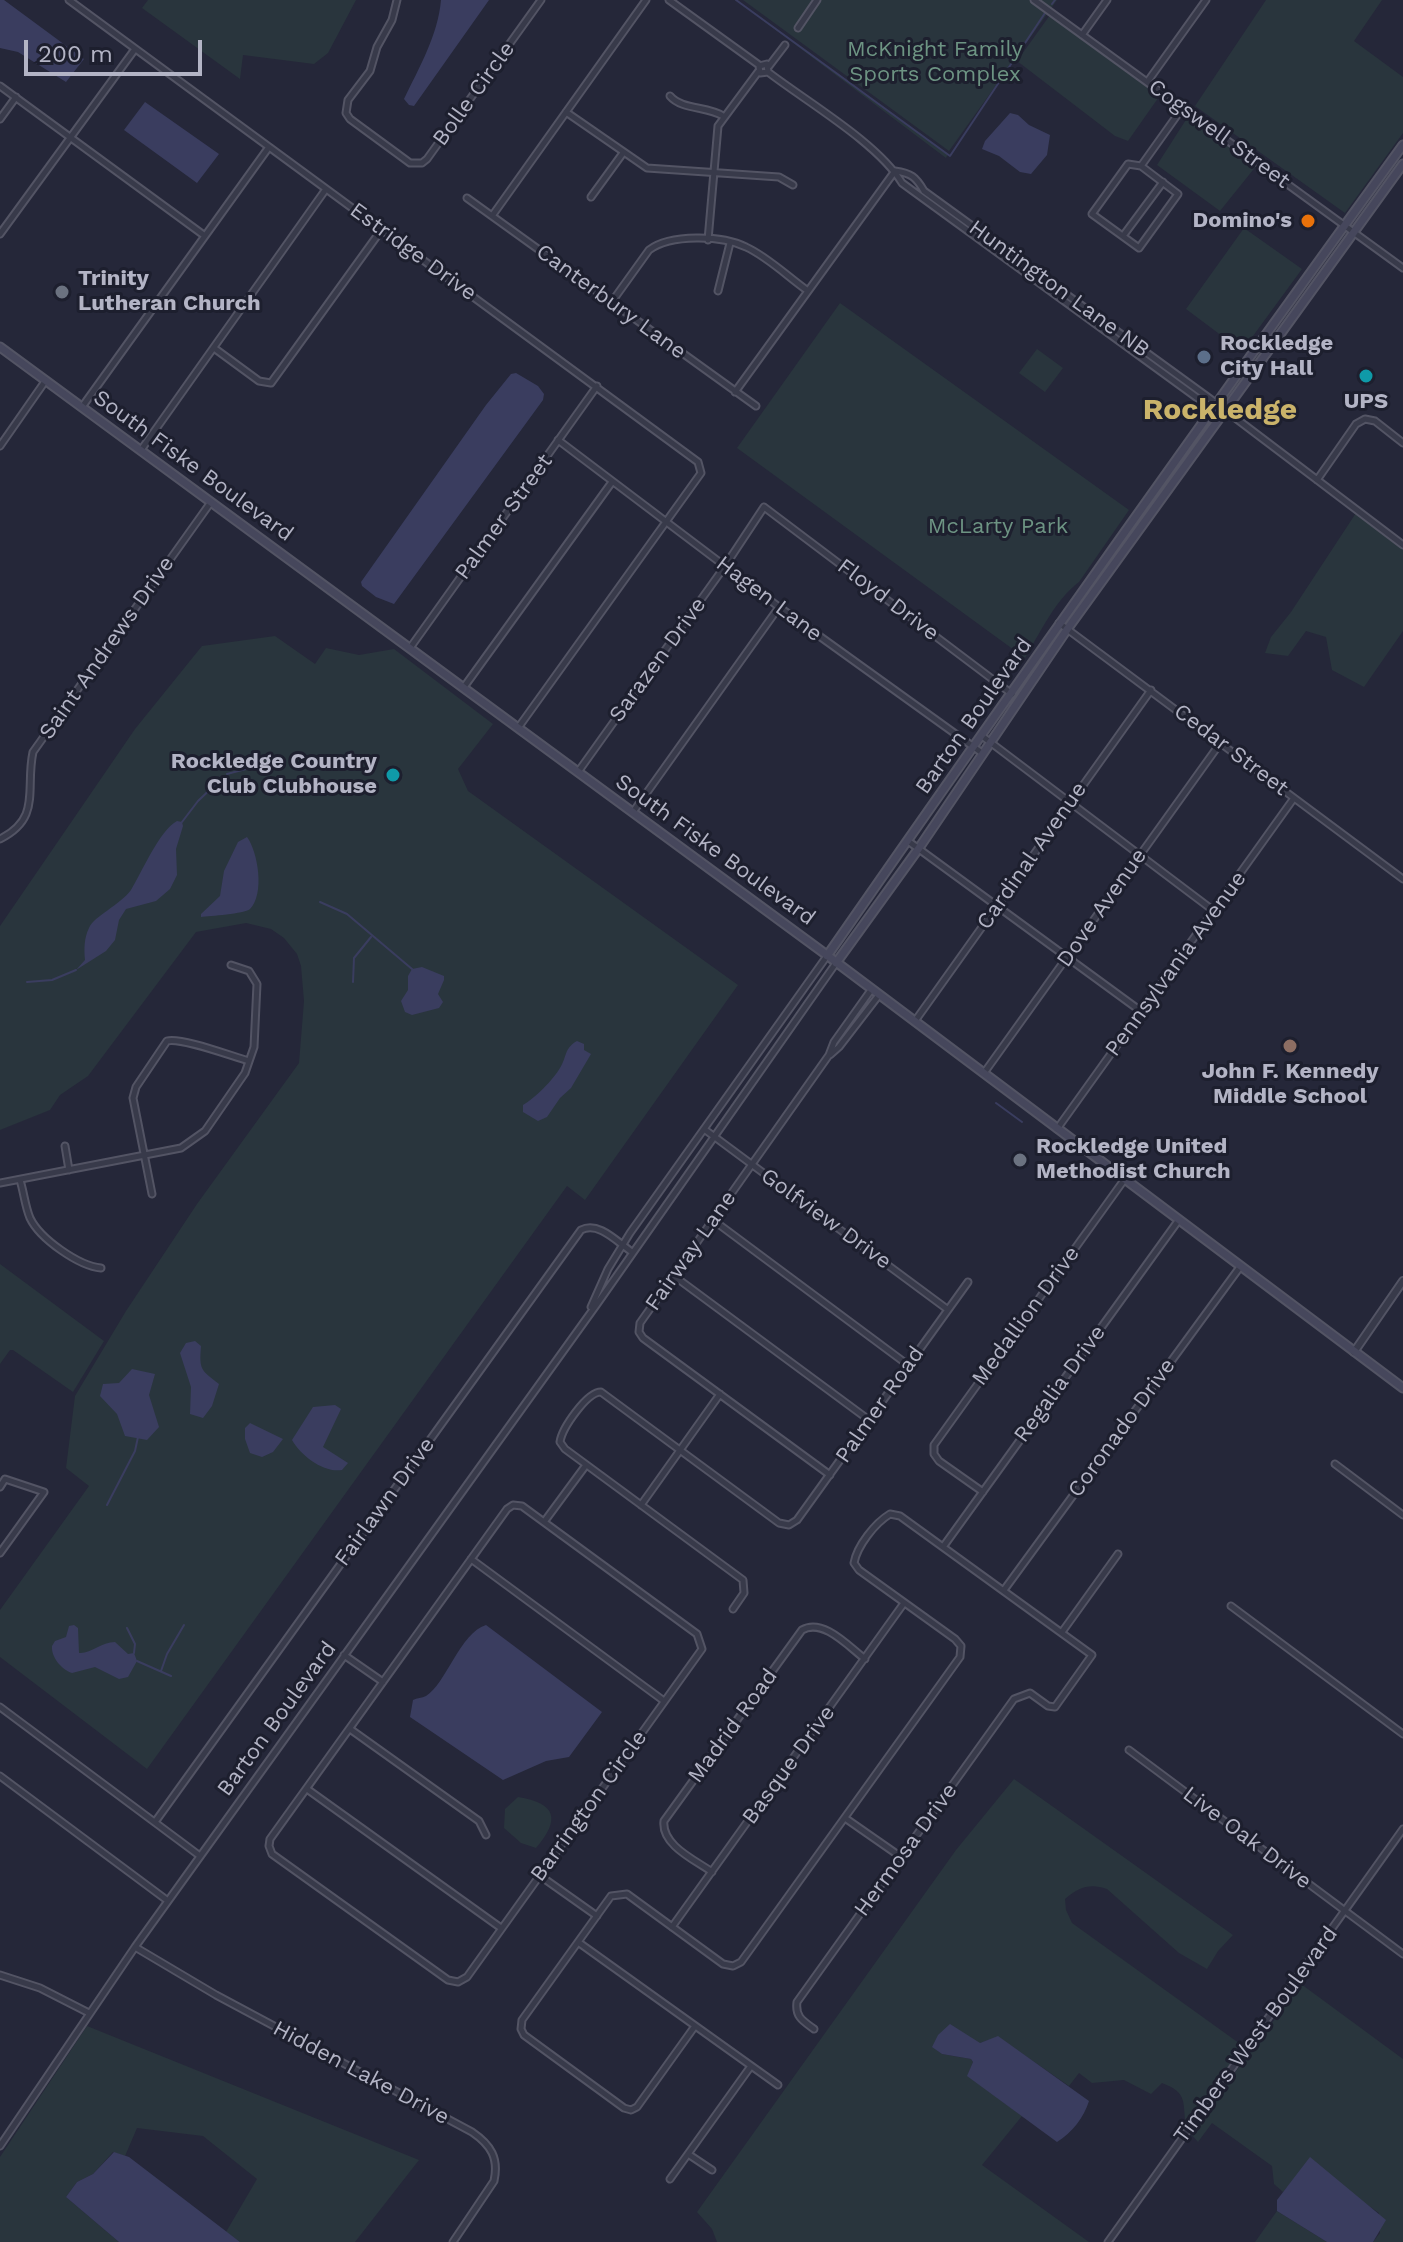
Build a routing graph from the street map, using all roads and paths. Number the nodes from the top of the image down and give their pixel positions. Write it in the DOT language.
graph roads {
  1 [pos="69,0"];
  2 [pos="397,0"];
  3 [pos="541,0"];
  4 [pos="646,0"];
  5 [pos="669,0"];
  6 [pos="817,0"];
  7 [pos="1034,0"];
  8 [pos="1107,0"];
  9 [pos="1206,0"];
  10 [pos="798,28"];
  11 [pos="1082,35"];
  12 [pos="785,45"];
  13 [pos="135,49"];
  14 [pos="759,69"];
  15 [pos="768,69"];
  16 [pos="1148,81"];
  17 [pos="0,86"];
  18 [pos="670,96"];
  19 [pos="16,97"];
  20 [pos="1183,107"];
  21 [pos="566,112"];
  22 [pos="723,116"];
  23 [pos="0,119"];
  24 [pos="71,137"];
  25 [pos="269,147"];
  26 [pos="1403,147"];
  27 [pos="623,153"];
  28 [pos="1403,164"];
  29 [pos="1141,166"];
  30 [pos="895,171"];
  31 [pos="713,172"];
  32 [pos="1394,177"];
  33 [pos="1163,182"];
  34 [pos="793,185"];
  35 [pos="326,189"];
  36 [pos="591,197"];
  37 [pos="467,198"];
  38 [pos="492,216"];
  39 [pos="1344,226"];
  40 [pos="382,229"];
  41 [pos="1355,233"];
  42 [pos="0,234"];
  43 [pos="205,236"];
  44 [pos="1123,236"];
  45 [pos="708,240"];
  46 [pos="730,243"];
  47 [pos="1403,268"];
  48 [pos="718,291"];
  49 [pos="808,291"];
  50 [pos="611,303"];
  51 [pos="1278,319"];
  52 [pos="1287,326"];
  53 [pos="0,347"];
  54 [pos="214,348"];
  55 [pos="1177,379"];
  56 [pos="46,380"];
  57 [pos="597,386"];
  58 [pos="735,392"];
  59 [pos="756,406"];
  60 [pos="82,407"];
  61 [pos="1215,407"];
  62 [pos="1224,412"];
  63 [pos="558,440"];
  64 [pos="1403,443"];
  65 [pos="0,446"];
  66 [pos="141,450"];
  67 [pos="1164,477"];
  68 [pos="1317,480"];
  69 [pos="612,482"];
  70 [pos="1173,483"];
  71 [pos="211,502"];
  72 [pos="764,507"];
  73 [pos="666,522"];
  74 [pos="1403,545"];
  75 [pos="725,566"];
  76 [pos="779,607"];
  77 [pos="1059,623"];
  78 [pos="1068,628"];
  79 [pos="410,648"];
  80 [pos="464,687"];
  81 [pos="1151,690"];
  82 [pos="1012,694"];
  83 [pos="518,728"];
  84 [pos="982,736"];
  85 [pos="990,742"];
  86 [pos="1221,742"];
  87 [pos="974,748"];
  88 [pos="982,753"];
  89 [pos="578,772"];
  90 [pos="1294,798"];
  91 [pos="1070,802"];
  92 [pos="633,812"];
  93 [pos="0,839"];
  94 [pos="908,841"];
  95 [pos="919,848"];
  96 [pos="1139,855"];
  97 [pos="883,876"];
  98 [pos="1403,879"];
  99 [pos="885,896"];
  100 [pos="998,906"];
  101 [pos="1214,911"];
  102 [pos="827,956"];
  103 [pos="1067,957"];
  104 [pos="836,963"];
  105 [pos="231,965"];
  106 [pos="871,990"];
  107 [pos="879,995"];
  108 [pos="792,1005"];
  109 [pos="801,1012"];
  110 [pos="1142,1012"];
  111 [pos="914,1022"];
  112 [pos="829,1055"];
  113 [pos="249,1061"];
  114 [pos="983,1074"];
  115 [pos="704,1129"];
  116 [pos="1057,1130"];
  117 [pos="714,1136"];
  118 [pos="65,1146"];
  119 [pos="145,1155"];
  120 [pos="752,1165"];
  121 [pos="69,1170"];
  122 [pos="20,1180"];
  123 [pos="1124,1180"];
  124 [pos="0,1183"];
  125 [pos="152,1194"];
  126 [pos="713,1220"];
  127 [pos="1178,1221"];
  128 [pos="623,1245"];
  129 [pos="632,1252"];
  130 [pos="1240,1267"];
  131 [pos="101,1268"];
  132 [pos="674,1276"];
  133 [pos="1403,1281"];
  134 [pos="968,1282"];
  135 [pos="948,1309"];
  136 [pos="586,1315"];
  137 [pos="1354,1352"];
  138 [pos="908,1365"];
  139 [pos="1403,1388"];
  140 [pos="720,1394"];
  141 [pos="869,1420"];
  142 [pos="680,1450"];
  143 [pos="1335,1464"];
  144 [pos="587,1465"];
  145 [pos="830,1475"];
  146 [pos="0,1487"];
  147 [pos="983,1492"];
  148 [pos="641,1505"];
  149 [pos="1403,1515"];
  150 [pos="544,1522"];
  151 [pos="943,1547"];
  152 [pos="1,1549"];
  153 [pos="1118,1554"];
  154 [pos="471,1559"];
  155 [pos="1004,1590"];
  156 [pos="904,1603"];
  157 [pos="1231,1606"];
  158 [pos="733,1609"];
  159 [pos="1062,1632"];
  160 [pos="344,1655"];
  161 [pos="865,1659"];
  162 [pos="383,1683"];
  163 [pos="664,1701"];
  164 [pos="0,1707"];
  165 [pos="350,1729"];
  166 [pos="1403,1734"];
  167 [pos="1129,1750"];
  168 [pos="0,1776"];
  169 [pos="307,1789"];
  170 [pos="845,1818"];
  171 [pos="155,1822"];
  172 [pos="1403,1829"];
  173 [pos="486,1835"];
  174 [pos="200,1856"];
  175 [pos="901,1857"];
  176 [pos="712,1872"];
  177 [pos="539,1875"];
  178 [pos="168,1901"];
  179 [pos="1345,1911"];
  180 [pos="597,1916"];
  181 [pos="672,1927"];
  182 [pos="501,1928"];
  183 [pos="578,1942"];
  184 [pos="135,1947"];
  185 [pos="1403,1954"];
  186 [pos="0,1975"];
  187 [pos="89,2013"];
  188 [pos="695,2026"];
  189 [pos="814,2029"];
  190 [pos="751,2066"];
  191 [pos="778,2085"];
  192 [pos="0,2146"];
  193 [pos="688,2154"];
  194 [pos="712,2170"];
  195 [pos="670,2179"];
  196 [pos="453,2242"];
  197 [pos="1108,2242"];
  1 -- 13 [label="street, Estridge Drive"];
  2 -- 3 [label="street, Bolle Circle"];
  4 -- 21 [label="street"];
  5 -- 14 [label="street"];
  6 -- 10 [label="street"];
  7 -- 11 [label="street, Cogswell Street"];
  8 -- 11 [label="street"];
  9 -- 16 [label="street"];
  11 -- 16 [label="street, Cogswell Street"];
  12 -- 15 [label="street"];
  13 -- 24 [label="street"];
  13 -- 25 [label="street, Estridge Drive"];
  14 -- 15 [label="street"];
  14 -- 22 [label="street"];
  15 -- 30 [label="street"];
  16 -- 20 [label="street, Cogswell Street"];
  17 -- 19 [label="street"];
  18 -- 22 [label="street"];
  19 -- 23 [label="street"];
  19 -- 24 [label="street"];
  20 -- 29 [label="street"];
  20 -- 39 [label="street, Cogswell Street"];
  21 -- 27 [label="street"];
  21 -- 38 [label="street"];
  22 -- 31 [label="street"];
  24 -- 42 [label="street"];
  24 -- 43 [label="street"];
  25 -- 35 [label="street, Estridge Drive"];
  25 -- 43 [label="street"];
  26 -- 32 [label="main road"];
  26 -- 39 [label="main road, Barton Boulevard"];
  27 -- 31 [label="street"];
  27 -- 36 [label="street"];
  28 -- 32 [label="main road, Barton Boulevard"];
  29 -- 33 [label="street"];
  29 -- 44 [label="street"];
  30 -- 49 [label="street"];
  30 -- 55 [label="street"];
  30 -- 55 [label="street, Huntington Lane NB"];
  31 -- 34 [label="street"];
  31 -- 45 [label="street"];
  32 -- 41 [label="main road, Barton Boulevard"];
  33 -- 44 [label="street"];
  33 -- 44 [label="street"];
  35 -- 40 [label="street, Estridge Drive"];
  35 -- 54 [label="street"];
  37 -- 38 [label="street, Canterbury Lane"];
  38 -- 50 [label="street, Canterbury Lane"];
  39 -- 41 [label="street, Cogswell Street"];
  39 -- 51 [label="main road, Barton Boulevard"];
  40 -- 54 [label="street"];
  40 -- 57 [label="street, Estridge Drive"];
  41 -- 47 [label="street, Cogswell Street"];
  41 -- 52 [label="main road, Barton Boulevard"];
  43 -- 60 [label="street"];
  45 -- 46 [label="street"];
  45 -- 50 [label="street"];
  46 -- 48 [label="street"];
  46 -- 49 [label="street"];
  49 -- 58 [label="street"];
  50 -- 58 [label="street, Canterbury Lane"];
  51 -- 52 [label="main road"];
  51 -- 61 [label="main road, Barton Boulevard"];
  52 -- 62 [label="main road, Barton Boulevard"];
  53 -- 56 [label="main road, South Fiske Boulevard"];
  54 -- 66 [label="street"];
  55 -- 61 [label="street, Huntington Lane NB"];
  56 -- 60 [label="main road, South Fiske Boulevard"];
  56 -- 65 [label="street"];
  57 -- 63 [label="street, Palmer Street"];
  57 -- 73 [label="street, Estridge Drive"];
  58 -- 59 [label="street, Canterbury Lane"];
  60 -- 66 [label="main road, South Fiske Boulevard"];
  61 -- 62 [label="street, Huntington Lane NB"];
  61 -- 67 [label="main road, Barton Boulevard"];
  62 -- 68 [label="street, Huntington Lane NB"];
  62 -- 70 [label="main road, Barton Boulevard"];
  63 -- 69 [label="street, Hagen Lane"];
  63 -- 79 [label="street, Palmer Street"];
  64 -- 68 [label="street"];
  66 -- 71 [label="main road, South Fiske Boulevard"];
  67 -- 70 [label="main road"];
  67 -- 77 [label="main road, Barton Boulevard"];
  68 -- 74 [label="street, Huntington Lane NB"];
  69 -- 73 [label="street, Hagen Lane"];
  69 -- 80 [label="street"];
  70 -- 78 [label="main road, Barton Boulevard"];
  71 -- 79 [label="main road, South Fiske Boulevard"];
  71 -- 93 [label="street, Saint Andrews Drive"];
  72 -- 75 [label="street, Sarazen Drive"];
  72 -- 82 [label="street, Floyd Drive"];
  73 -- 75 [label="street, Hagen Lane"];
  73 -- 83 [label="street"];
  75 -- 76 [label="street, Hagen Lane"];
  75 -- 89 [label="street, Sarazen Drive"];
  76 -- 87 [label="street, Hagen Lane"];
  76 -- 92 [label="street"];
  77 -- 78 [label="street, Cedar Street"];
  77 -- 82 [label="main road, Barton Boulevard"];
  78 -- 81 [label="street, Cedar Street"];
  78 -- 85 [label="main road, Barton Boulevard"];
  79 -- 80 [label="main road, South Fiske Boulevard"];
  80 -- 83 [label="main road, South Fiske Boulevard"];
  81 -- 86 [label="street, Cedar Street"];
  81 -- 91 [label="street, Cardinal Avenue"];
  82 -- 84 [label="main road, Barton Boulevard"];
  83 -- 89 [label="main road, South Fiske Boulevard"];
  84 -- 85 [label="street"];
  84 -- 87 [label="main road, Barton Boulevard"];
  85 -- 88 [label="main road, Barton Boulevard"];
  85 -- 91 [label="street"];
  86 -- 90 [label="street, Cedar Street"];
  86 -- 96 [label="street, Dove Avenue"];
  87 -- 88 [label="street, Hagen Lane"];
  87 -- 94 [label="main road, Barton Boulevard"];
  88 -- 95 [label="main road, Barton Boulevard"];
  89 -- 92 [label="main road, South Fiske Boulevard"];
  90 -- 98 [label="street, Cedar Street"];
  90 -- 101 [label="street, Pennsylvania Avenue"];
  91 -- 96 [label="street"];
  91 -- 100 [label="street, Cardinal Avenue"];
  92 -- 102 [label="main road, South Fiske Boulevard"];
  94 -- 95 [label="street"];
  94 -- 97 [label="main road, Barton Boulevard"];
  95 -- 99 [label="main road, Barton Boulevard"];
  95 -- 100 [label="street"];
  96 -- 101 [label="street"];
  96 -- 103 [label="street, Dove Avenue"];
  97 -- 99 [label="main road"];
  97 -- 102 [label="main road, Barton Boulevard"];
  99 -- 104 [label="main road, Barton Boulevard"];
  100 -- 103 [label="street"];
  100 -- 111 [label="street, Cardinal Avenue"];
  101 -- 110 [label="street, Pennsylvania Avenue"];
  102 -- 104 [label="main road, South Fiske Boulevard"];
  102 -- 108 [label="street, Barton Boulevard"];
  103 -- 110 [label="street"];
  103 -- 114 [label="street, Dove Avenue"];
  104 -- 106 [label="main road, South Fiske Boulevard"];
  104 -- 109 [label="street, Barton Boulevard"];
  105 -- 113 [label="street"];
  106 -- 107 [label="main road, South Fiske Boulevard"];
  106 -- 112 [label="street, Fairway Lane"];
  107 -- 111 [label="main road, South Fiske Boulevard"];
  107 -- 112 [label="street, Fairway Lane"];
  108 -- 109 [label="street"];
  108 -- 115 [label="street, Barton Boulevard"];
  109 -- 117 [label="street, Barton Boulevard"];
  110 -- 116 [label="street, Pennsylvania Avenue"];
  111 -- 114 [label="main road, South Fiske Boulevard"];
  112 -- 120 [label="street, Fairway Lane"];
  113 -- 119 [label="street"];
  113 -- 119 [label="street"];
  114 -- 116 [label="main road, South Fiske Boulevard"];
  115 -- 117 [label="street, Golfview Drive"];
  115 -- 128 [label="street, Barton Boulevard"];
  116 -- 123 [label="main road, South Fiske Boulevard"];
  117 -- 120 [label="street, Golfview Drive"];
  117 -- 129 [label="street, Barton Boulevard"];
  118 -- 121 [label="street"];
  119 -- 121 [label="street"];
  119 -- 125 [label="street"];
  120 -- 126 [label="street, Fairway Lane"];
  120 -- 135 [label="street, Golfview Drive"];
  121 -- 122 [label="street"];
  122 -- 124 [label="street"];
  122 -- 131 [label="street"];
  123 -- 127 [label="main road, South Fiske Boulevard"];
  123 -- 147 [label="street, Medallion Drive"];
  126 -- 132 [label="street, Fairway Lane"];
  126 -- 138 [label="street"];
  127 -- 130 [label="main road, South Fiske Boulevard"];
  127 -- 147 [label="street, Regalia Drive"];
  128 -- 129 [label="street, Fairlawn Drive"];
  128 -- 136 [label="street, Barton Boulevard"];
  128 -- 171 [label="street, Fairlawn Drive"];
  129 -- 136 [label="street, Barton Boulevard"];
  130 -- 137 [label="main road, South Fiske Boulevard"];
  130 -- 155 [label="street, Coronado Drive"];
  132 -- 140 [label="street, Fairway Lane"];
  132 -- 141 [label="street"];
  133 -- 137 [label="street"];
  134 -- 135 [label="street, Palmer Road"];
  135 -- 138 [label="street, Palmer Road"];
  136 -- 160 [label="street, Barton Boulevard"];
  137 -- 139 [label="main road, South Fiske Boulevard"];
  138 -- 141 [label="street, Palmer Road"];
  140 -- 142 [label="street"];
  140 -- 145 [label="street, Fairway Lane"];
  141 -- 145 [label="street, Palmer Road"];
  142 -- 144 [label="street"];
  142 -- 145 [label="street, Palmer Road"];
  142 -- 148 [label="street"];
  143 -- 149 [label="street"];
  144 -- 148 [label="street"];
  144 -- 150 [label="street"];
  146 -- 152 [label="street"];
  147 -- 151 [label="street, Regalia Drive"];
  148 -- 158 [label="street"];
  150 -- 154 [label="street, Barrington Circle"];
  150 -- 163 [label="street, Barrington Circle"];
  151 -- 155 [label="street"];
  151 -- 156 [label="street"];
  153 -- 159 [label="street"];
  154 -- 162 [label="street, Barrington Circle"];
  154 -- 163 [label="street"];
  155 -- 159 [label="street"];
  156 -- 161 [label="street, Basque Drive"];
  156 -- 170 [label="street"];
  157 -- 166 [label="street"];
  159 -- 175 [label="street, Hermosa Drive"];
  160 -- 162 [label="street"];
  160 -- 174 [label="street, Barton Boulevard"];
  161 -- 176 [label="street, Basque Drive"];
  161 -- 176 [label="street, Madrid Road"];
  162 -- 165 [label="street, Barrington Circle"];
  163 -- 177 [label="street, Barrington Circle"];
  164 -- 171 [label="street"];
  165 -- 169 [label="street, Barrington Circle"];
  165 -- 173 [label="street"];
  167 -- 179 [label="street, Live Oak Drive"];
  168 -- 178 [label="street"];
  169 -- 182 [label="street"];
  169 -- 182 [label="street, Barrington Circle"];
  170 -- 175 [label="street"];
  170 -- 181 [label="street"];
  171 -- 174 [label="street"];
  172 -- 179 [label="street, Timbers West Boulevard"];
  174 -- 178 [label="street, Barton Boulevard"];
  175 -- 189 [label="street, Hermosa Drive"];
  176 -- 181 [label="street, Basque Drive"];
  177 -- 180 [label="street"];
  177 -- 182 [label="street, Barrington Circle"];
  178 -- 184 [label="street, Barton Boulevard"];
  179 -- 185 [label="street, Live Oak Drive"];
  179 -- 197 [label="street, Timbers West Boulevard"];
  180 -- 181 [label="street"];
  180 -- 183 [label="street"];
  183 -- 188 [label="street"];
  183 -- 188 [label="street"];
  184 -- 187 [label="street, Barton Boulevard"];
  184 -- 196 [label="street, Hidden Lake Drive"];
  186 -- 187 [label="street"];
  187 -- 192 [label="street, Barton Boulevard"];
  188 -- 190 [label="street"];
  190 -- 191 [label="street"];
  190 -- 193 [label="street"];
  193 -- 194 [label="street"];
  193 -- 195 [label="street"];
}
